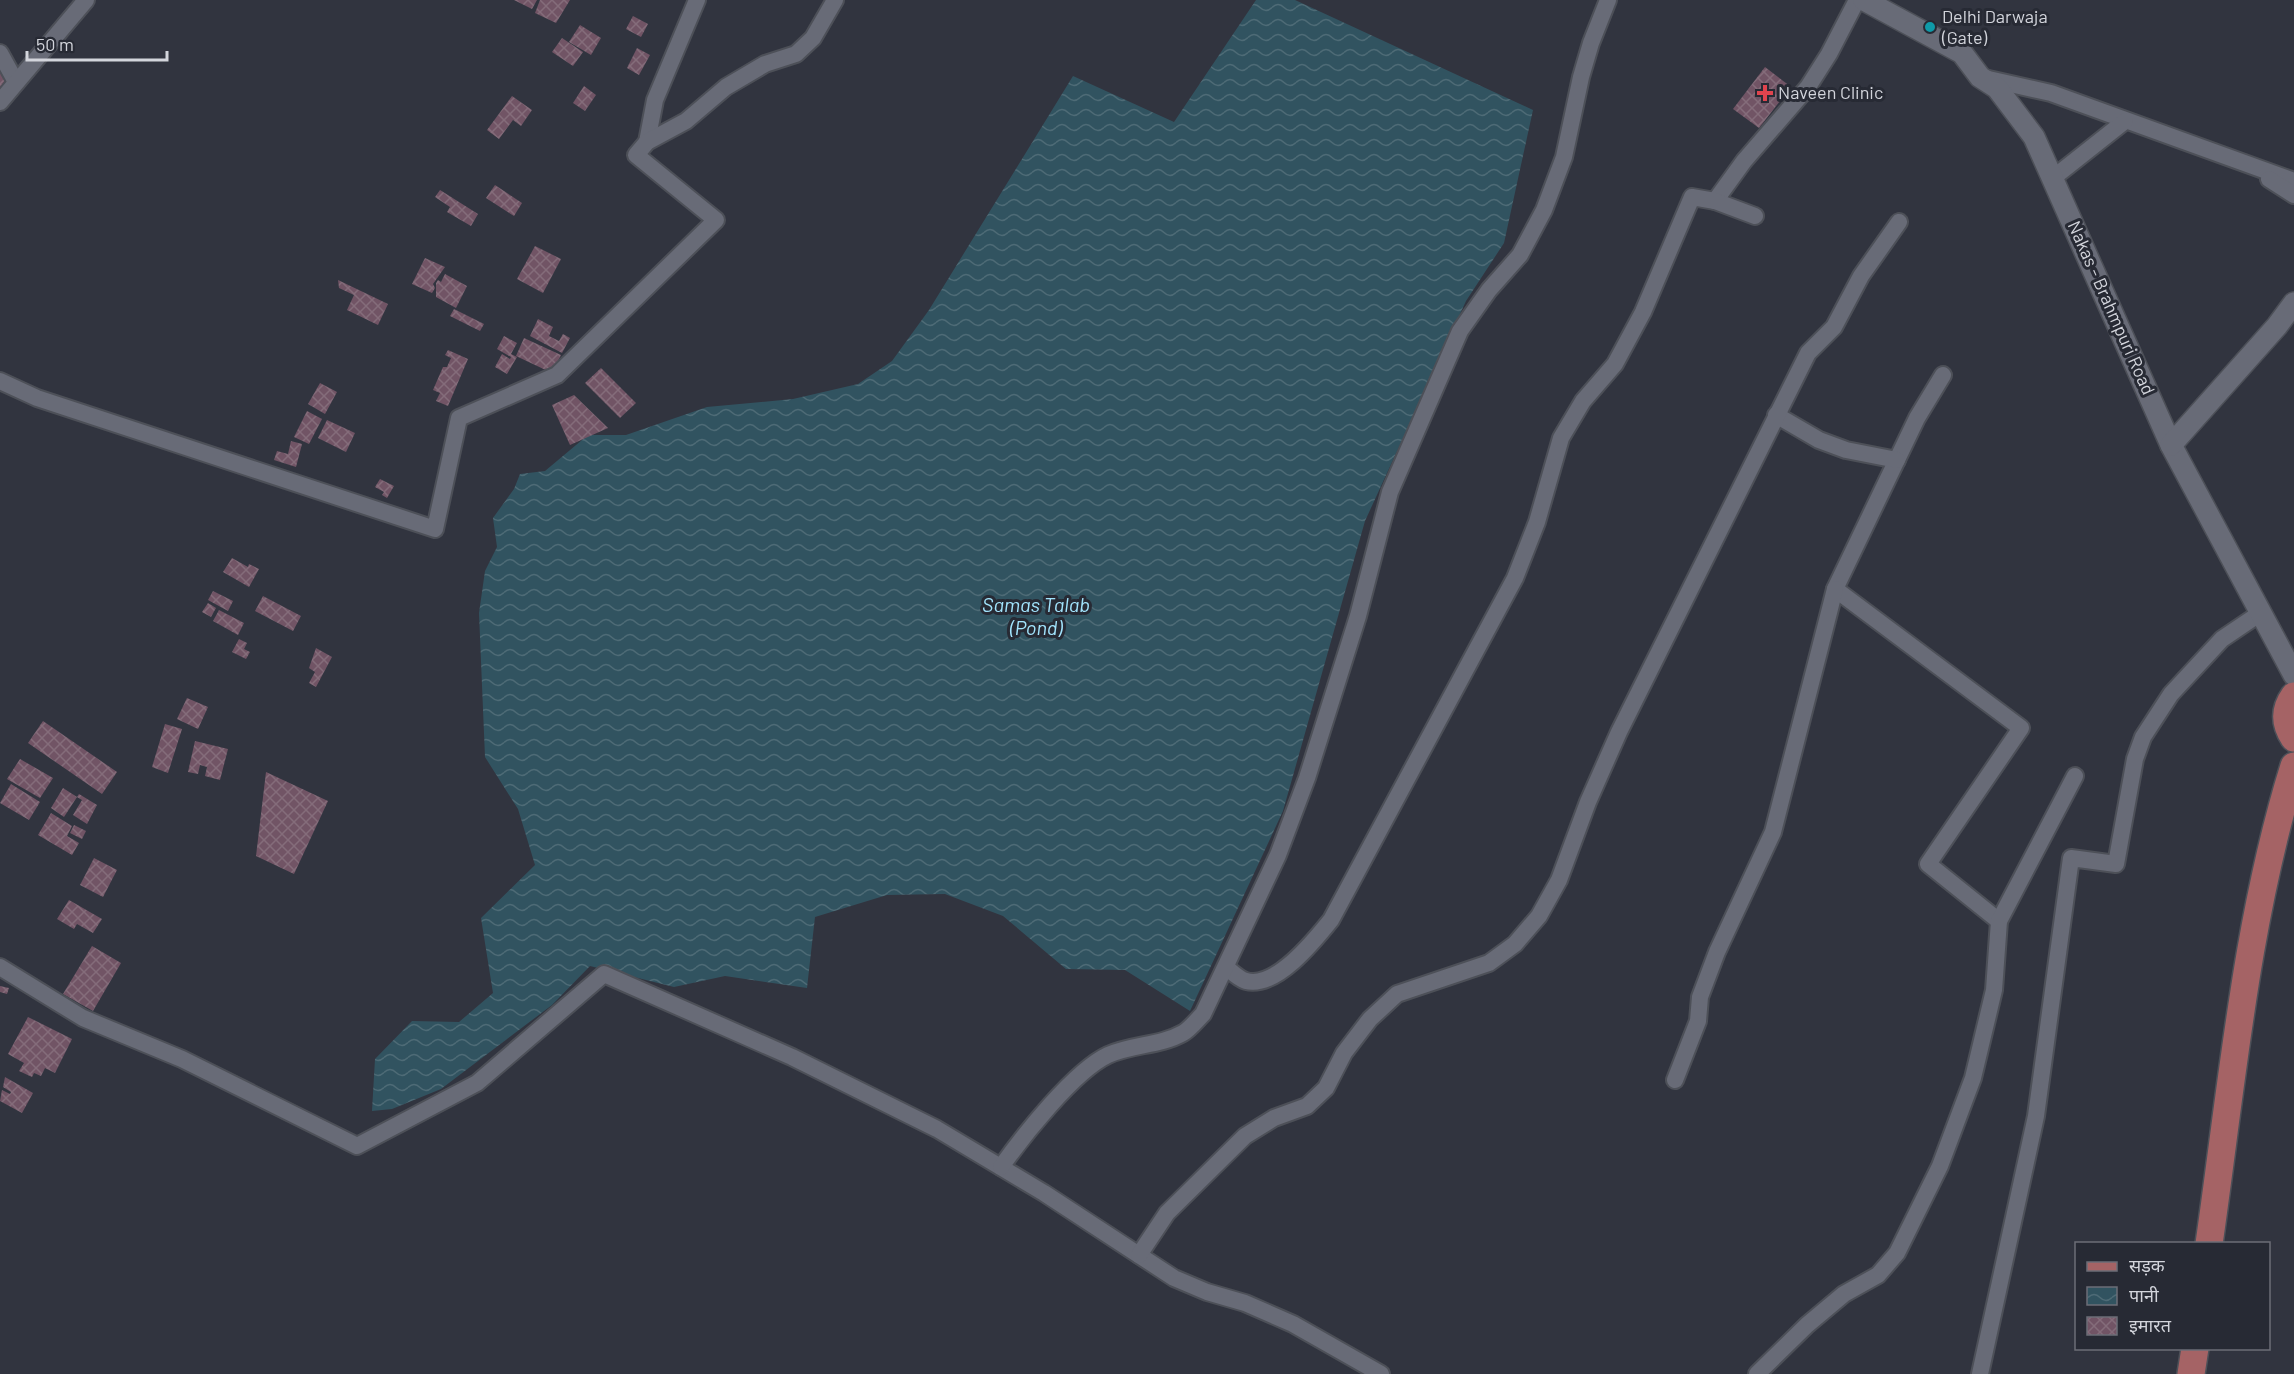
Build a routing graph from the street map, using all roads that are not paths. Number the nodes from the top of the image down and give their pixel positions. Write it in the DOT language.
graph roads {
  1 [pos="86,0"];
  2 [pos="697,0"];
  3 [pos="835,0"];
  4 [pos="1608,0"];
  5 [pos="1857,0"];
  6 [pos="1864,0"];
  7 [pos="0,53"];
  8 [pos="1980,77"];
  9 [pos="16,82"];
  10 [pos="0,102"];
  11 [pos="2125,121"];
  12 [pos="647,142"];
  13 [pos="2247,165"];
  14 [pos="2053,178"];
  15 [pos="2294,181"];
  16 [pos="2294,195"];
  17 [pos="1714,201"];
  18 [pos="1755,216"];
  19 [pos="1899,222"];
  20 [pos="2294,303"];
  21 [pos="1943,375"];
  22 [pos="0,381"];
  23 [pos="1776,415"];
  24 [pos="2171,445"];
  25 [pos="1897,460"];
  26 [pos="1835,589"];
  27 [pos="2259,614"];
  28 [pos="2294,675"];
  29 [pos="2294,696"];
  30 [pos="2294,738"];
  31 [pos="2294,766"];
  32 [pos="2075,776"];
  33 [pos="1999,921"];
  34 [pos="0,967"];
  35 [pos="1226,968"];
  36 [pos="1675,1080"];
  37 [pos="1001,1167"];
  38 [pos="2210,1242"];
  39 [pos="1139,1255"];
  40 [pos="2194,1350"];
  41 [pos="1381,1374"];
  42 [pos="1757,1374"];
  43 [pos="1980,1374"];
  44 [pos="2191,1374"];
  1 -- 9 [label="street"];
  2 -- 12 [label="street"];
  3 -- 12 [label="street"];
  4 -- 35 [label="street"];
  5 -- 17 [label="street"];
  6 -- 8 [label="street, Nakas - Brahmpuri Road"];
  7 -- 9 [label="street"];
  8 -- 11 [label="street"];
  8 -- 14 [label="street, Nakas - Brahmpuri Road"];
  9 -- 10 [label="street"];
  11 -- 13 [label="street"];
  11 -- 14 [label="street"];
  12 -- 22 [label="street"];
  13 -- 15 [label="street"];
  13 -- 16 [label="street"];
  14 -- 24 [label="street, Nakas - Brahmpuri Road"];
  17 -- 18 [label="street"];
  17 -- 35 [label="street"];
  19 -- 23 [label="street"];
  20 -- 24 [label="street"];
  21 -- 25 [label="street"];
  23 -- 25 [label="street"];
  23 -- 39 [label="street"];
  24 -- 27 [label="street, Nakas - Brahmpuri Road"];
  25 -- 26 [label="street"];
  26 -- 33 [label="street"];
  26 -- 36 [label="street"];
  27 -- 28 [label="street, Nakas - Brahmpuri Road"];
  27 -- 43 [label="street"];
  29 -- 30 [label="main road"];
  31 -- 38 [label="main road"];
  32 -- 33 [label="street"];
  33 -- 42 [label="street"];
  34 -- 37 [label="street"];
  35 -- 37 [label="street"];
  37 -- 39 [label="street"];
  39 -- 41 [label="street"];
  40 -- 44 [label="main road"];
}
